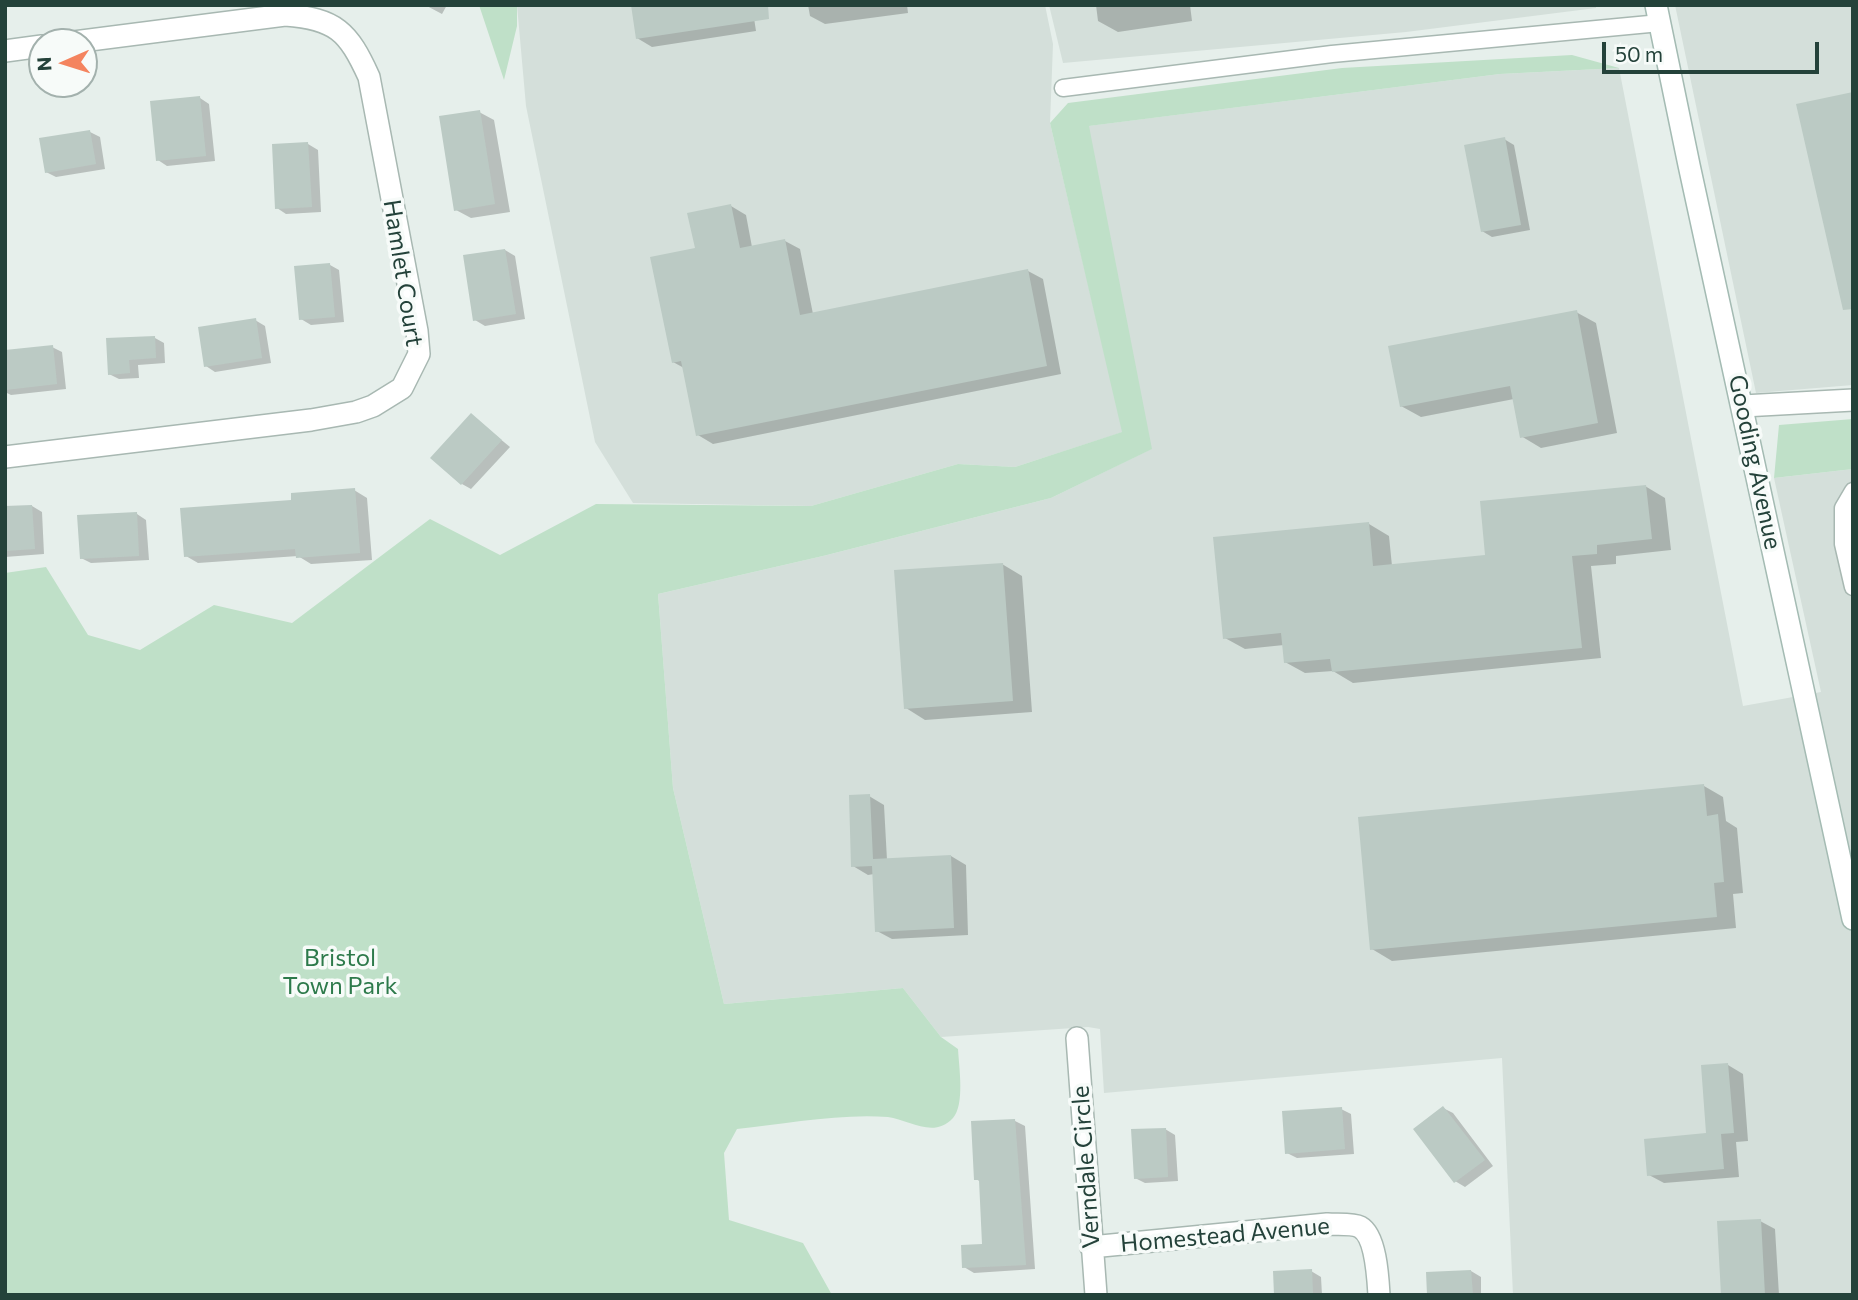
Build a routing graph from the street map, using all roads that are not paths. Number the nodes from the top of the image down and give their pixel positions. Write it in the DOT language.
graph roads {
  1 [pos="1658,14"];
  2 [pos="98,39"];
  3 [pos="28,48"];
  4 [pos="5,51"];
  5 [pos="1063,88"];
  6 [pos="1853,400"];
  7 [pos="1743,406"];
  8 [pos="5,457"];
  9 [pos="1853,491"];
  10 [pos="1853,587"];
  11 [pos="1847,866"];
  12 [pos="1853,919"];
  13 [pos="1077,1038"];
  14 [pos="1091,1247"];
  15 [pos="1096,1295"];
  16 [pos="1379,1295"];
  1 -- 5 [label="lane"];
  1 -- 7 [label="street, Gooding Avenue"];
  2 -- 8 [label="street, Hamlet Court"];
  3 -- 4 [label="street"];
  6 -- 7 [label="street"];
  7 -- 11 [label="street, Gooding Avenue"];
  9 -- 10 [label="lane"];
  11 -- 12 [label="street, Gooding Avenue"];
  13 -- 14 [label="street, Verndale Circle"];
  14 -- 15 [label="street, Verndale Circle"];
  14 -- 16 [label="street, Homestead Avenue"];
}
